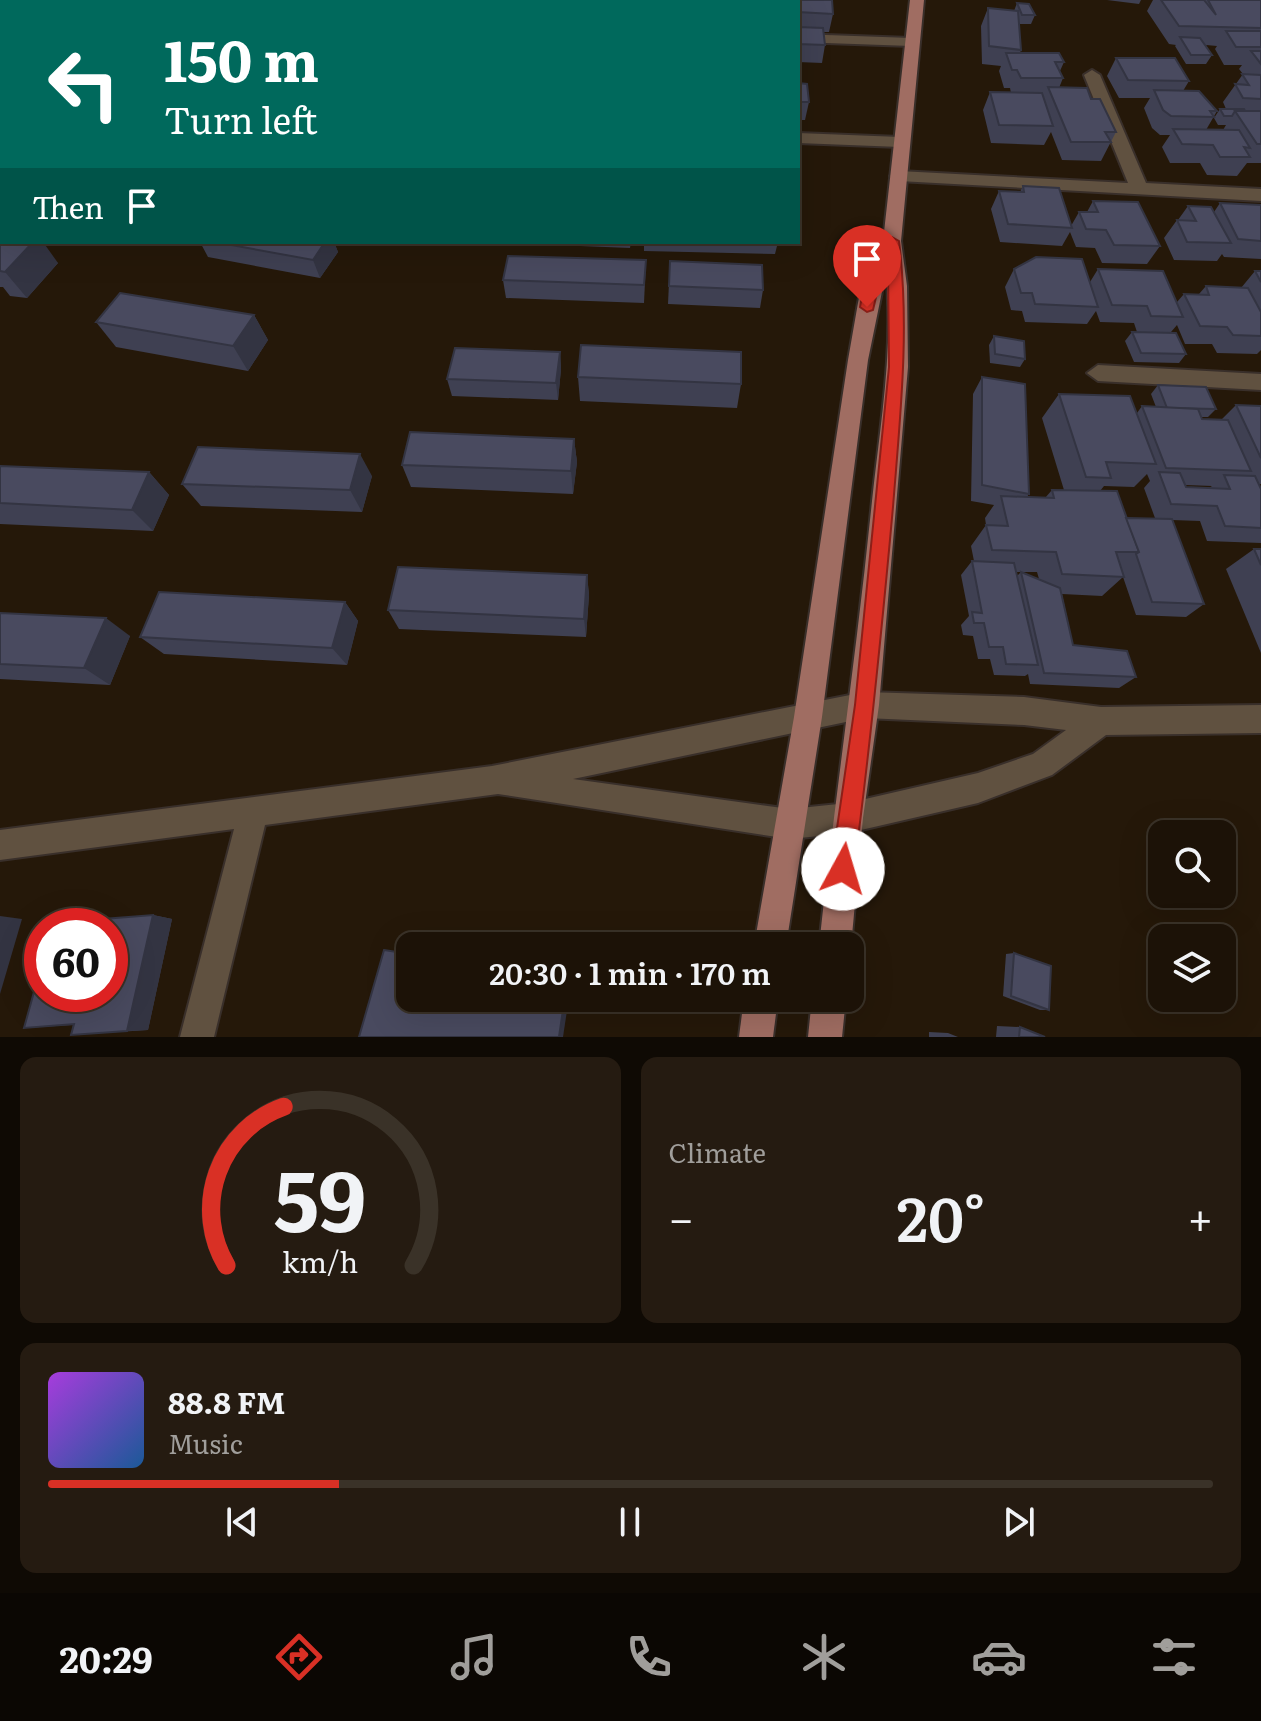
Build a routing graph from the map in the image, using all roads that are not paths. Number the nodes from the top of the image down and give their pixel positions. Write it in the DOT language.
graph roads {
  1 [pos="917,0"];
  2 [pos="800,38"];
  3 [pos="911,42"];
  4 [pos="1092,75"];
  5 [pos="800,138"];
  6 [pos="900,142"];
  7 [pos="899,176"];
  8 [pos="1140,189"];
  9 [pos="1261,195"];
  10 [pos="892,241"];
  11 [pos="1098,373"];
  12 [pos="1261,382"];
  13 [pos="865,705"];
  14 [pos="808,717"];
  15 [pos="1101,721"];
  16 [pos="1259,723"];
  17 [pos="492,781"];
  18 [pos="253,814"];
  19 [pos="848,818"];
  20 [pos="790,824"];
  21 [pos="0,845"];
  22 [pos="772,932"];
  23 [pos="836,932"];
  24 [pos="759,1012"];
  25 [pos="828,1012"];
  26 [pos="197,1037"];
  27 [pos="756,1037"];
  28 [pos="825,1037"];
  1 -- 3 [label="main road"];
  2 -- 3 [label="street"];
  3 -- 6 [label="main road"];
  4 -- 8 [label="street"];
  5 -- 6 [label="street"];
  6 -- 7 [label="main road"];
  7 -- 8 [label="street"];
  7 -- 10 [label="main road"];
  8 -- 9 [label="street"];
  10 -- 13 [label="main road"];
  10 -- 14 [label="main road"];
  11 -- 12 [label="street"];
  13 -- 14 [label="street"];
  13 -- 15 [label="street"];
  13 -- 19 [label="main road"];
  14 -- 17 [label="street"];
  14 -- 20 [label="main road"];
  15 -- 16 [label="street"];
  15 -- 19 [label="street"];
  17 -- 18 [label="street"];
  17 -- 20 [label="street"];
  18 -- 21 [label="street"];
  18 -- 26 [label="street"];
  19 -- 20 [label="street"];
  19 -- 23 [label="main road"];
  20 -- 22 [label="main road"];
  24 -- 27 [label="main road"];
  25 -- 28 [label="main road"];
}
